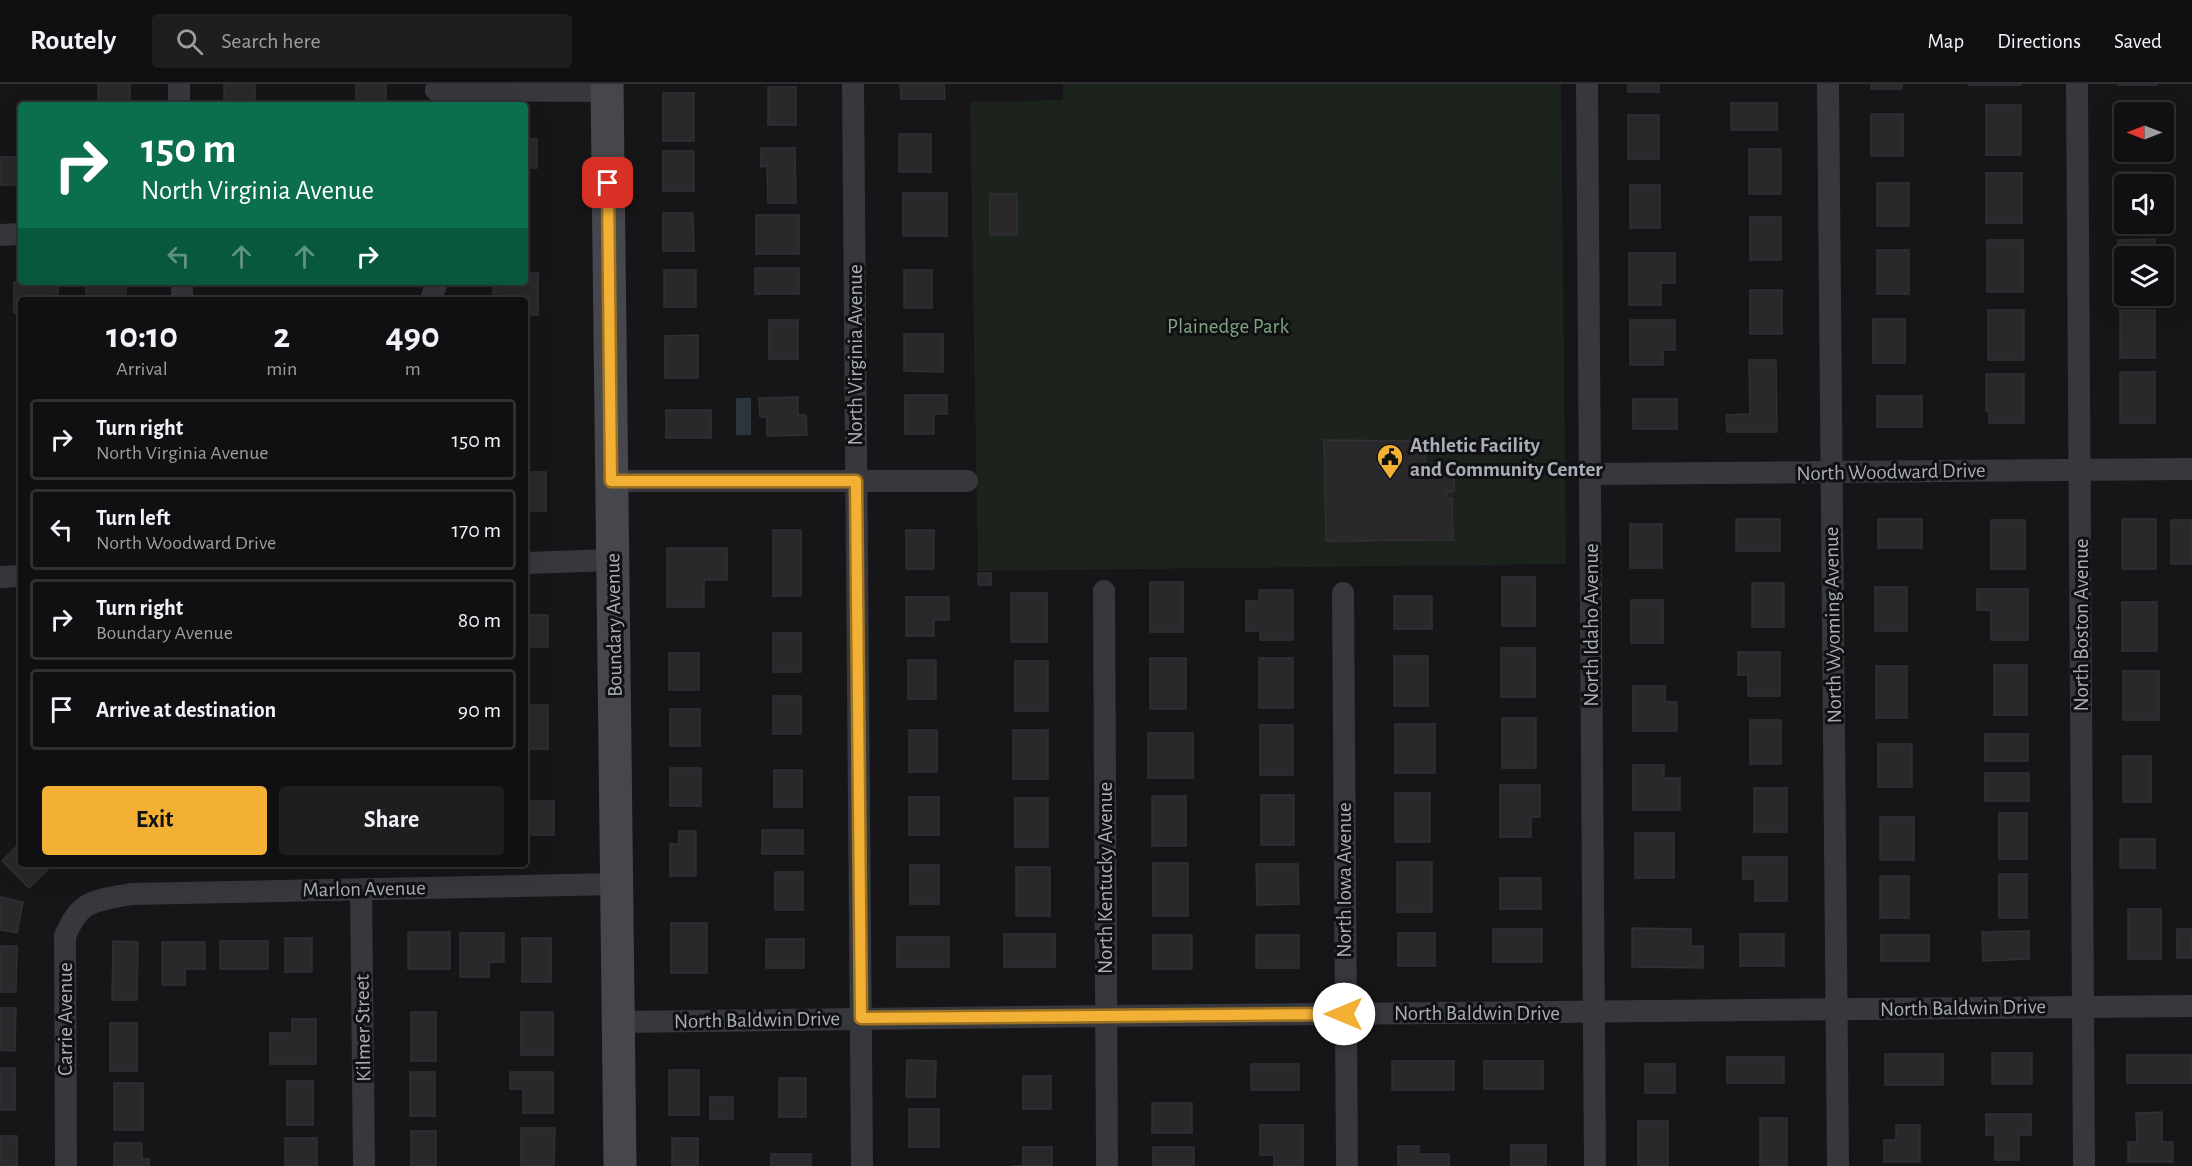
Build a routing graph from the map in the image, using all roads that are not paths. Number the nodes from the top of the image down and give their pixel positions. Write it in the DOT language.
graph roads {
  1 [pos="179,84"];
  2 [pos="853,84"];
  3 [pos="1587,84"];
  4 [pos="1828,84"];
  5 [pos="2077,84"];
  6 [pos="607,87"];
  7 [pos="436,93"];
  8 [pos="180,102"];
  9 [pos="18,234"];
  10 [pos="0,235"];
  11 [pos="2192,469"];
  12 [pos="2080,470"];
  13 [pos="1831,473"];
  14 [pos="1590,474"];
  15 [pos="611,481"];
  16 [pos="856,481"];
  17 [pos="967,481"];
  18 [pos="613,560"];
  19 [pos="528,563"];
  20 [pos="18,576"];
  21 [pos="0,577"];
  22 [pos="1104,591"];
  23 [pos="1343,593"];
  24 [pos="617,884"];
  25 [pos="362,889"];
  26 [pos="111,898"];
  27 [pos="2192,1006"];
  28 [pos="2084,1007"];
  29 [pos="1837,1009"];
  30 [pos="1594,1012"];
  31 [pos="1344,1014"];
  32 [pos="1105,1016"];
  33 [pos="861,1018"];
  34 [pos="619,1023"];
  35 [pos="66,1166"];
  36 [pos="364,1166"];
  37 [pos="620,1166"];
  38 [pos="862,1166"];
  39 [pos="1107,1166"];
  40 [pos="1347,1166"];
  41 [pos="1595,1166"];
  42 [pos="1838,1166"];
  43 [pos="2084,1166"];
  1 -- 8 [label="street"];
  2 -- 16 [label="street, North Virginia Avenue"];
  3 -- 14 [label="street, North Idaho Avenue"];
  4 -- 13 [label="street, North Wyoming Avenue"];
  5 -- 12 [label="street, North Boston Avenue"];
  6 -- 7 [label="street"];
  6 -- 15 [label="main road, Boundary Avenue"];
  9 -- 10 [label="street"];
  11 -- 12 [label="street, North Woodward Drive"];
  12 -- 13 [label="street, North Woodward Drive"];
  12 -- 28 [label="street, North Boston Avenue"];
  13 -- 14 [label="street, North Woodward Drive"];
  13 -- 29 [label="street, North Wyoming Avenue"];
  14 -- 30 [label="street, North Idaho Avenue"];
  15 -- 16 [label="street"];
  15 -- 18 [label="main road, Boundary Avenue"];
  16 -- 17 [label="street"];
  16 -- 33 [label="street, North Virginia Avenue"];
  18 -- 19 [label="street"];
  18 -- 24 [label="main road, Boundary Avenue"];
  20 -- 21 [label="street"];
  22 -- 32 [label="street, North Kentucky Avenue"];
  23 -- 31 [label="street, North Iowa Avenue"];
  24 -- 25 [label="street, Marlon Avenue"];
  24 -- 34 [label="main road, Boundary Avenue"];
  25 -- 26 [label="street, Marlon Avenue"];
  25 -- 36 [label="street, Kilmer Street"];
  26 -- 35 [label="street, Carrie Avenue"];
  27 -- 28 [label="street, North Baldwin Drive"];
  28 -- 29 [label="street, North Baldwin Drive"];
  28 -- 43 [label="street, North Boston Avenue"];
  29 -- 30 [label="street, North Baldwin Drive"];
  29 -- 42 [label="street, North Wyoming Avenue"];
  30 -- 31 [label="street, North Baldwin Drive"];
  30 -- 41 [label="street, North Idaho Avenue"];
  31 -- 32 [label="street, North Baldwin Drive"];
  31 -- 40 [label="street, North Iowa Avenue"];
  32 -- 33 [label="street, North Baldwin Drive"];
  32 -- 39 [label="street, North Kentucky Avenue"];
  33 -- 34 [label="street, North Baldwin Drive"];
  33 -- 38 [label="street, North Virginia Avenue"];
  34 -- 37 [label="main road, Boundary Avenue"];
}
